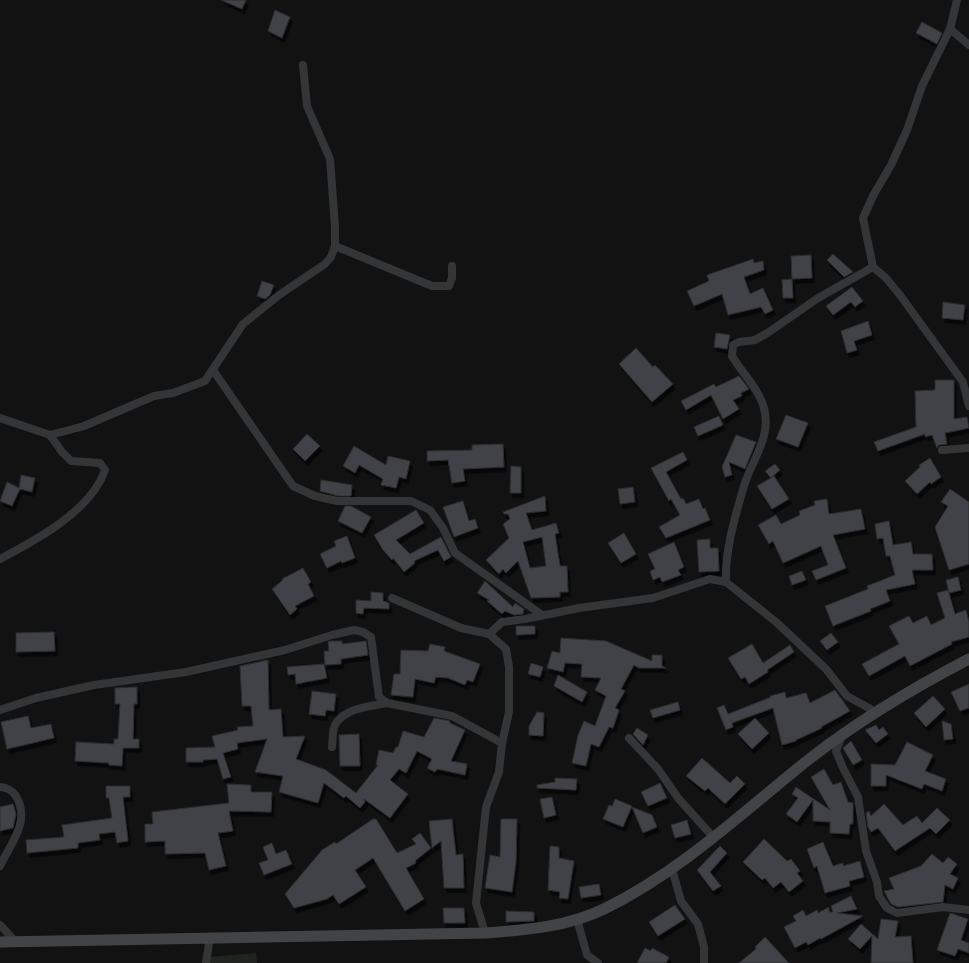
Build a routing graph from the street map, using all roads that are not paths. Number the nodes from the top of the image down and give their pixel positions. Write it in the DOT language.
graph roads {
  1 [pos="957,0"];
  2 [pos="950,29"];
  3 [pos="969,45"];
  4 [pos="303,65"];
  5 [pos="335,246"];
  6 [pos="452,266"];
  7 [pos="872,267"];
  8 [pos="213,370"];
  9 [pos="969,406"];
  10 [pos="0,418"];
  11 [pos="50,435"];
  12 [pos="969,448"];
  13 [pos="942,450"];
  14 [pos="0,559"];
  15 [pos="726,582"];
  16 [pos="392,598"];
  17 [pos="542,615"];
  18 [pos="489,634"];
  19 [pos="969,659"];
  20 [pos="387,703"];
  21 [pos="0,710"];
  22 [pos="876,712"];
  23 [pos="842,734"];
  24 [pos="629,738"];
  25 [pos="502,743"];
  26 [pos="332,747"];
  27 [pos="0,787"];
  28 [pos="713,837"];
  29 [pos="0,866"];
  30 [pos="672,869"];
  31 [pos="969,910"];
  32 [pos="576,919"];
  33 [pos="0,925"];
  34 [pos="485,933"];
  35 [pos="210,937"];
  36 [pos="14,940"];
  37 [pos="0,942"];
  38 [pos="206,963"];
  39 [pos="598,963"];
  40 [pos="704,963"];
  1 -- 2 [label="street"];
  2 -- 3 [label="street"];
  2 -- 7 [label="street"];
  4 -- 5 [label="street"];
  5 -- 6 [label="street"];
  5 -- 8 [label="street"];
  7 -- 9 [label="street"];
  7 -- 15 [label="street"];
  8 -- 11 [label="street"];
  8 -- 17 [label="street"];
  10 -- 11 [label="street"];
  11 -- 14 [label="street"];
  12 -- 13 [label="street"];
  15 -- 17 [label="street"];
  15 -- 22 [label="street"];
  16 -- 18 [label="street"];
  17 -- 18 [label="street"];
  18 -- 25 [label="street"];
  19 -- 22 [label="main road"];
  20 -- 21 [label="street"];
  20 -- 25 [label="street"];
  20 -- 26 [label="street"];
  22 -- 23 [label="main road"];
  23 -- 28 [label="main road"];
  23 -- 31 [label="street"];
  24 -- 28 [label="street"];
  25 -- 34 [label="street"];
  27 -- 29 [label="street"];
  28 -- 30 [label="main road"];
  30 -- 32 [label="main road"];
  30 -- 40 [label="street"];
  32 -- 34 [label="main road"];
  32 -- 39 [label="street"];
  33 -- 36 [label="street"];
  34 -- 35 [label="main road"];
  35 -- 36 [label="main road"];
  35 -- 38 [label="street"];
  36 -- 37 [label="main road"];
}
